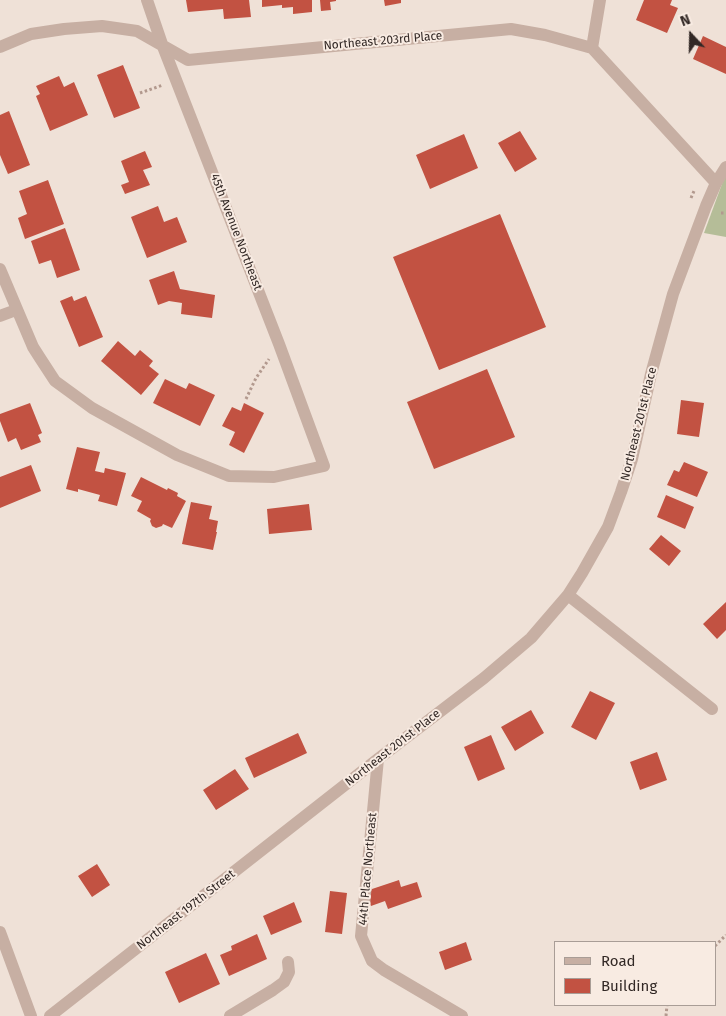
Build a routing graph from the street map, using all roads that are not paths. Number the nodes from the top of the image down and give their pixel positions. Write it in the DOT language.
graph roads {
  1 [pos="147,0"];
  2 [pos="600,0"];
  3 [pos="162,44"];
  4 [pos="0,46"];
  5 [pos="592,48"];
  6 [pos="726,167"];
  7 [pos="716,183"];
  8 [pos="0,269"];
  9 [pos="16,310"];
  10 [pos="0,316"];
  11 [pos="568,595"];
  12 [pos="712,709"];
  13 [pos="378,759"];
  14 [pos="321,805"];
  15 [pos="0,932"];
  16 [pos="288,962"];
  17 [pos="31,1016"];
  18 [pos="50,1016"];
  19 [pos="230,1016"];
  20 [pos="462,1016"];
  1 -- 3 [label="street, 45th Avenue Northeast"];
  2 -- 5 [label="street"];
  3 -- 4 [label="street, Northeast 203rd Place"];
  3 -- 5 [label="street, Northeast 203rd Place"];
  3 -- 9 [label="street, 45th Avenue Northeast"];
  5 -- 7 [label="street"];
  6 -- 7 [label="street, Northeast 201st Place"];
  7 -- 11 [label="street, Northeast 201st Place"];
  8 -- 9 [label="street"];
  9 -- 10 [label="street"];
  11 -- 12 [label="street"];
  11 -- 13 [label="street, Northeast 201st Place"];
  13 -- 14 [label="street, Northeast 201st Place"];
  13 -- 20 [label="street, 44th Place Northeast"];
  14 -- 18 [label="street, Northeast 197th Street"];
  15 -- 17 [label="street"];
  16 -- 19 [label="street"];
}
